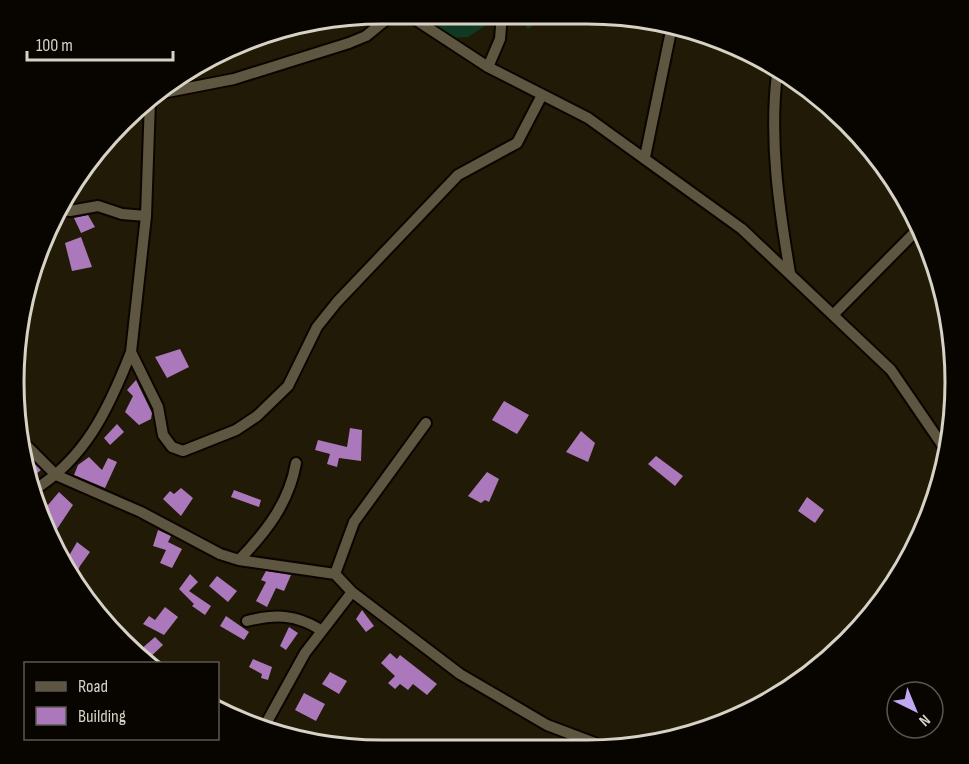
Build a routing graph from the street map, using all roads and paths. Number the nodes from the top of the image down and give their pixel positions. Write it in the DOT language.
graph roads {
  1 [pos="381,24"];
  2 [pos="422,24"];
  3 [pos="501,24"];
  4 [pos="670,34"];
  5 [pos="488,67"];
  6 [pos="777,78"];
  7 [pos="174,91"];
  8 [pos="542,95"];
  9 [pos="150,110"];
  10 [pos="645,157"];
  11 [pos="68,211"];
  12 [pos="146,216"];
  13 [pos="913,234"];
  14 [pos="790,273"];
  15 [pos="834,314"];
  16 [pos="130,352"];
  17 [pos="426,423"];
  18 [pos="940,441"];
  19 [pos="31,450"];
  20 [pos="296,463"];
  21 [pos="56,475"];
  22 [pos="40,486"];
  23 [pos="239,560"];
  24 [pos="335,574"];
  25 [pos="352,592"];
  26 [pos="247,621"];
  27 [pos="321,630"];
  28 [pos="267,721"];
  29 [pos="587,740"];
  1 -- 7 [label="street"];
  2 -- 5 [label="street"];
  3 -- 5 [label="street"];
  4 -- 10 [label="street"];
  5 -- 8 [label="street"];
  6 -- 14 [label="street"];
  8 -- 10 [label="street"];
  8 -- 16 [label="street"];
  9 -- 12 [label="street"];
  10 -- 14 [label="street"];
  11 -- 12 [label="street"];
  12 -- 16 [label="street"];
  13 -- 15 [label="street"];
  14 -- 15 [label="street"];
  15 -- 18 [label="street"];
  16 -- 21 [label="street"];
  17 -- 24 [label="street"];
  19 -- 21 [label="street"];
  20 -- 23 [label="street"];
  21 -- 22 [label="street"];
  21 -- 23 [label="street"];
  23 -- 24 [label="street"];
  24 -- 25 [label="street"];
  25 -- 27 [label="street"];
  25 -- 29 [label="street"];
  26 -- 27 [label="street"];
  27 -- 28 [label="street"];
}
